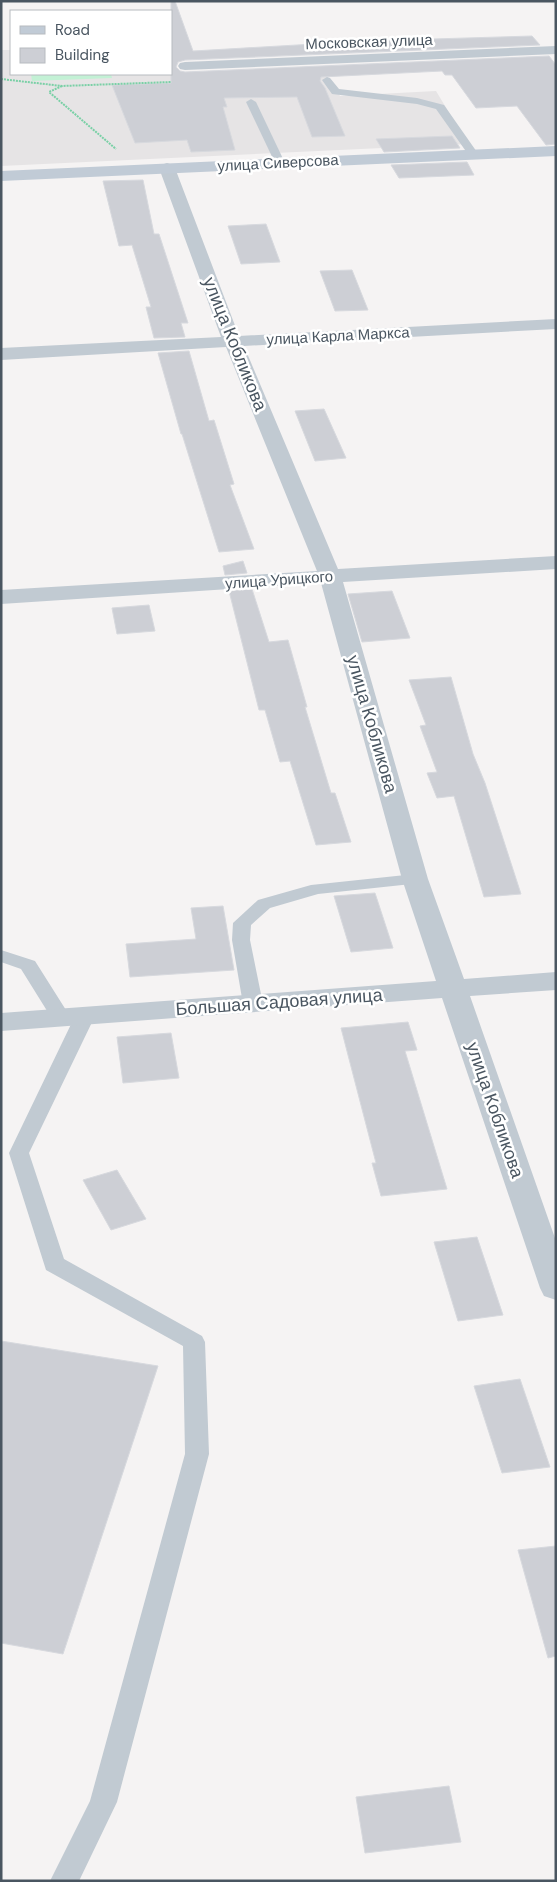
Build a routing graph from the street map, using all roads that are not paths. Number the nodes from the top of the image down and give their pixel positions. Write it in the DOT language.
graph roads {
  1 [pos="556,50"];
  2 [pos="184,66"];
  3 [pos="328,80"];
  4 [pos="251,102"];
  5 [pos="556,151"];
  6 [pos="474,155"];
  7 [pos="280,163"];
  8 [pos="167,168"];
  9 [pos="1,176"];
  10 [pos="556,324"];
  11 [pos="233,342"];
  12 [pos="1,354"];
  13 [pos="556,562"];
  14 [pos="330,576"];
  15 [pos="1,597"];
  16 [pos="415,879"];
  17 [pos="1,956"];
  18 [pos="556,981"];
  19 [pos="453,990"];
  20 [pos="253,1004"];
  21 [pos="73,1017"];
  22 [pos="1,1022"];
  23 [pos="556,1288"];
  24 [pos="64,1881"];
  1 -- 2 [label="street, Московская улица"];
  3 -- 6 [label="lane"];
  4 -- 7 [label="lane"];
  5 -- 6 [label="street, улица Сиверсова"];
  6 -- 7 [label="street, улица Сиверсова"];
  7 -- 8 [label="street, улица Сиверсова"];
  8 -- 9 [label="street, улица Сиверсова"];
  8 -- 11 [label="street, улица Кобликова"];
  10 -- 11 [label="street, улица Карла Маркса"];
  11 -- 12 [label="street, улица Карла Маркса"];
  11 -- 14 [label="street, улица Кобликова"];
  13 -- 14 [label="street, улица Урицкого"];
  14 -- 15 [label="street, улица Урицкого"];
  14 -- 16 [label="street, улица Кобликова"];
  16 -- 19 [label="street, улица Кобликова"];
  16 -- 20 [label="lane"];
  17 -- 21 [label="lane"];
  18 -- 19 [label="street, Большая Садовая улица"];
  19 -- 20 [label="street, Большая Садовая улица"];
  19 -- 23 [label="street, улица Кобликова"];
  20 -- 21 [label="street, Большая Садовая улица"];
  21 -- 22 [label="street, Большая Садовая улица"];
  21 -- 24 [label="lane"];
}
